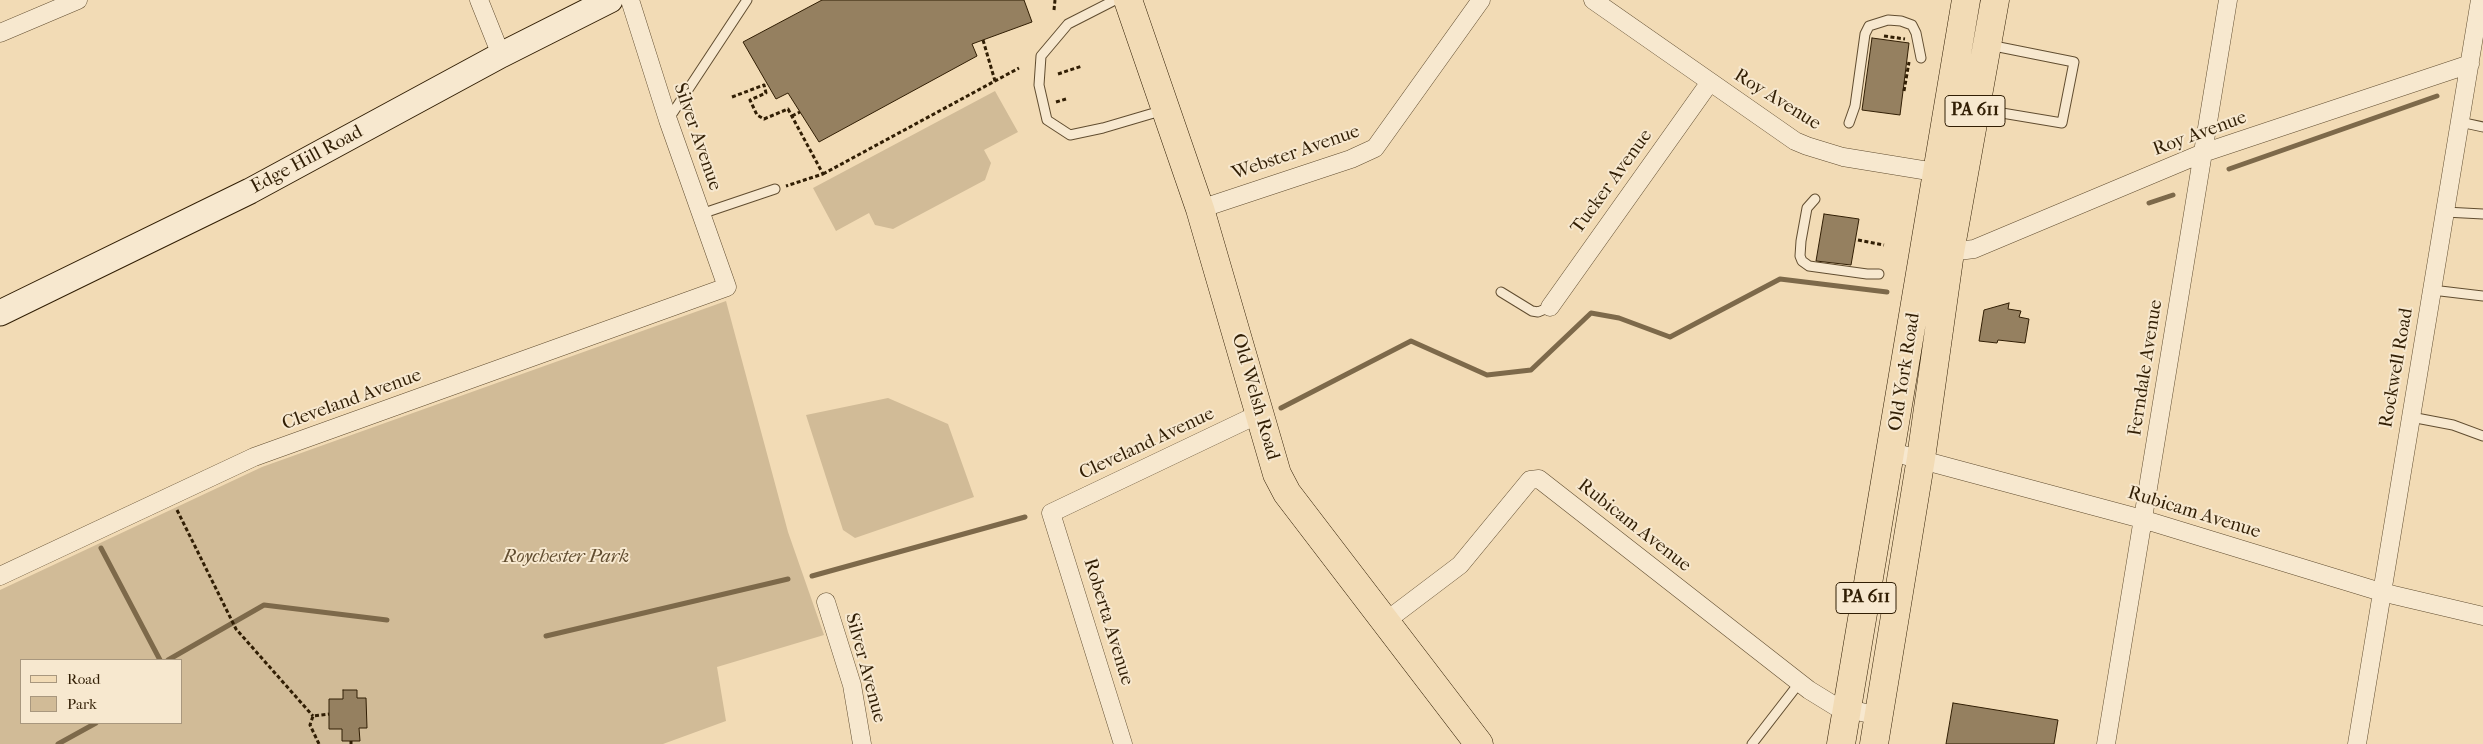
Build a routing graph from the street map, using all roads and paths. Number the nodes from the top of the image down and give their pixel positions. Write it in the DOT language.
graph roads {
  1 [pos="78,0"];
  2 [pos="479,0"];
  3 [pos="610,0"];
  4 [pos="630,0"];
  5 [pos="747,0"];
  6 [pos="1055,0"];
  7 [pos="1115,0"];
  8 [pos="1128,0"];
  9 [pos="1481,0"];
  10 [pos="1593,0"];
  11 [pos="1966,0"];
  12 [pos="1995,0"];
  13 [pos="2228,0"];
  14 [pos="2480,0"];
  15 [pos="1054,10"];
  16 [pos="0,33"];
  17 [pos="1881,36"];
  18 [pos="983,40"];
  19 [pos="1911,45"];
  20 [pos="1987,45"];
  21 [pos="1910,53"];
  22 [pos="501,55"];
  23 [pos="1921,58"];
  24 [pos="2470,64"];
  25 [pos="1082,66"];
  26 [pos="1018,68"];
  27 [pos="1058,74"];
  28 [pos="995,81"];
  29 [pos="1710,82"];
  30 [pos="1904,91"];
  31 [pos="732,97"];
  32 [pos="1066,98"];
  33 [pos="1055,102"];
  34 [pos="1975,108"];
  35 [pos="1164,110"];
  36 [pos="800,112"];
  37 [pos="792,116"];
  38 [pos="668,120"];
  39 [pos="2460,122"];
  40 [pos="1850,123"];
  41 [pos="2483,127"];
  42 [pos="2204,154"];
  43 [pos="1936,172"];
  44 [pos="824,174"];
  45 [pos="1962,178"];
  46 [pos="775,190"];
  47 [pos="1815,199"];
  48 [pos="1200,209"];
  49 [pos="2445,212"];
  50 [pos="701,214"];
  51 [pos="2483,214"];
  52 [pos="1858,240"];
  53 [pos="1884,245"];
  54 [pos="1950,252"];
  55 [pos="1879,274"];
  56 [pos="727,287"];
  57 [pos="2432,290"];
  58 [pos="1501,292"];
  59 [pos="2483,296"];
  60 [pos="1550,307"];
  61 [pos="0,313"];
  62 [pos="1260,413"];
  63 [pos="2410,417"];
  64 [pos="2483,436"];
  65 [pos="1892,452"];
  66 [pos="1921,458"];
  67 [pos="174,504"];
  68 [pos="1051,512"];
  69 [pos="2142,519"];
  70 [pos="0,576"];
  71 [pos="2381,592"];
  72 [pos="826,602"];
  73 [pos="2483,616"];
  74 [pos="1386,621"];
  75 [pos="1800,682"];
  76 [pos="1847,709"];
  77 [pos="329,714"];
  78 [pos="313,716"];
  79 [pos="1878,716"];
  80 [pos="1476,743"];
  81 [pos="318,744"];
  82 [pos="862,744"];
  83 [pos="1123,744"];
  84 [pos="1752,744"];
  85 [pos="1842,744"];
  86 [pos="1874,744"];
  87 [pos="2106,744"];
  88 [pos="2358,744"];
  1 -- 16 [label="street"];
  2 -- 22 [label="street"];
  3 -- 22 [label="main road, Edge Hill Road"];
  4 -- 38 [label="street, Silver Avenue"];
  5 -- 38 [label="lane"];
  6 -- 15 [label="path"];
  7 -- 35 [label="lane"];
  8 -- 35 [label="main road, Old Welsh Road"];
  9 -- 48 [label="street, Webster Avenue"];
  10 -- 29 [label="street, Roy Avenue"];
  11 -- 43 [label="main road, Old York Road / PA 611"];
  12 -- 20 [label="main road, Old York Road / PA 611"];
  13 -- 42 [label="street, Ferndale Avenue"];
  14 -- 24 [label="street, Rockwell Road"];
  17 -- 19 [label="path"];
  18 -- 28 [label="path"];
  20 -- 34 [label="main road, Old York Road / PA 611"];
  20 -- 34 [label="lane"];
  21 -- 30 [label="path"];
  22 -- 61 [label="main road, Edge Hill Road"];
  23 -- 40 [label="lane"];
  24 -- 39 [label="street, Rockwell Road"];
  24 -- 42 [label="street, Roy Avenue"];
  25 -- 27 [label="path"];
  26 -- 28 [label="path"];
  28 -- 44 [label="path"];
  29 -- 43 [label="street, Roy Avenue"];
  29 -- 60 [label="street, Tucker Avenue"];
  31 -- 37 [label="path"];
  32 -- 33 [label="path"];
  34 -- 45 [label="main road, Old York Road / PA 611"];
  35 -- 48 [label="main road, Old Welsh Road"];
  36 -- 37 [label="path"];
  37 -- 44 [label="path"];
  38 -- 50 [label="street, Silver Avenue"];
  39 -- 41 [label="lane"];
  39 -- 49 [label="street, Rockwell Road"];
  42 -- 54 [label="street, Roy Avenue"];
  42 -- 69 [label="street, Ferndale Avenue"];
  43 -- 45 [label="street, Roy Avenue"];
  43 -- 65 [label="main road, Old York Road / PA 611"];
  44 -- 46 [label="path"];
  45 -- 54 [label="main road, Old York Road / PA 611"];
  46 -- 50 [label="lane"];
  47 -- 55 [label="lane"];
  48 -- 62 [label="main road, Old Welsh Road"];
  49 -- 51 [label="lane"];
  49 -- 57 [label="street, Rockwell Road"];
  50 -- 56 [label="street, Silver Avenue"];
  52 -- 53 [label="path"];
  54 -- 66 [label="main road, Old York Road / PA 611"];
  56 -- 70 [label="street, Cleveland Avenue"];
  57 -- 59 [label="lane"];
  57 -- 63 [label="street, Rockwell Road"];
  58 -- 60 [label="lane"];
  62 -- 68 [label="street, Cleveland Avenue"];
  62 -- 74 [label="main road, Old Welsh Road"];
  63 -- 64 [label="lane"];
  63 -- 71 [label="street, Rockwell Road"];
  65 -- 66 [label="street, Rubicam Avenue"];
  65 -- 76 [label="main road, Old York Road / PA 611"];
  66 -- 69 [label="street, Rubicam Avenue"];
  66 -- 79 [label="main road, Old York Road / PA 611"];
  67 -- 78 [label="path"];
  68 -- 83 [label="street, Roberta Avenue"];
  69 -- 71 [label="street, Rubicam Avenue"];
  69 -- 87 [label="street, Ferndale Avenue"];
  71 -- 73 [label="street, Rubicam Avenue"];
  71 -- 88 [label="street, Rockwell Road"];
  72 -- 82 [label="street, Silver Avenue"];
  74 -- 75 [label="street, Rubicam Avenue"];
  74 -- 80 [label="main road, Old Welsh Road"];
  75 -- 76 [label="street, Rubicam Avenue"];
  75 -- 84 [label="lane"];
  76 -- 79 [label="street, Rubicam Avenue"];
  76 -- 85 [label="main road, Old York Road / PA 611"];
  77 -- 78 [label="path"];
  78 -- 81 [label="path"];
  79 -- 86 [label="main road, Old York Road / PA 611"];
}
